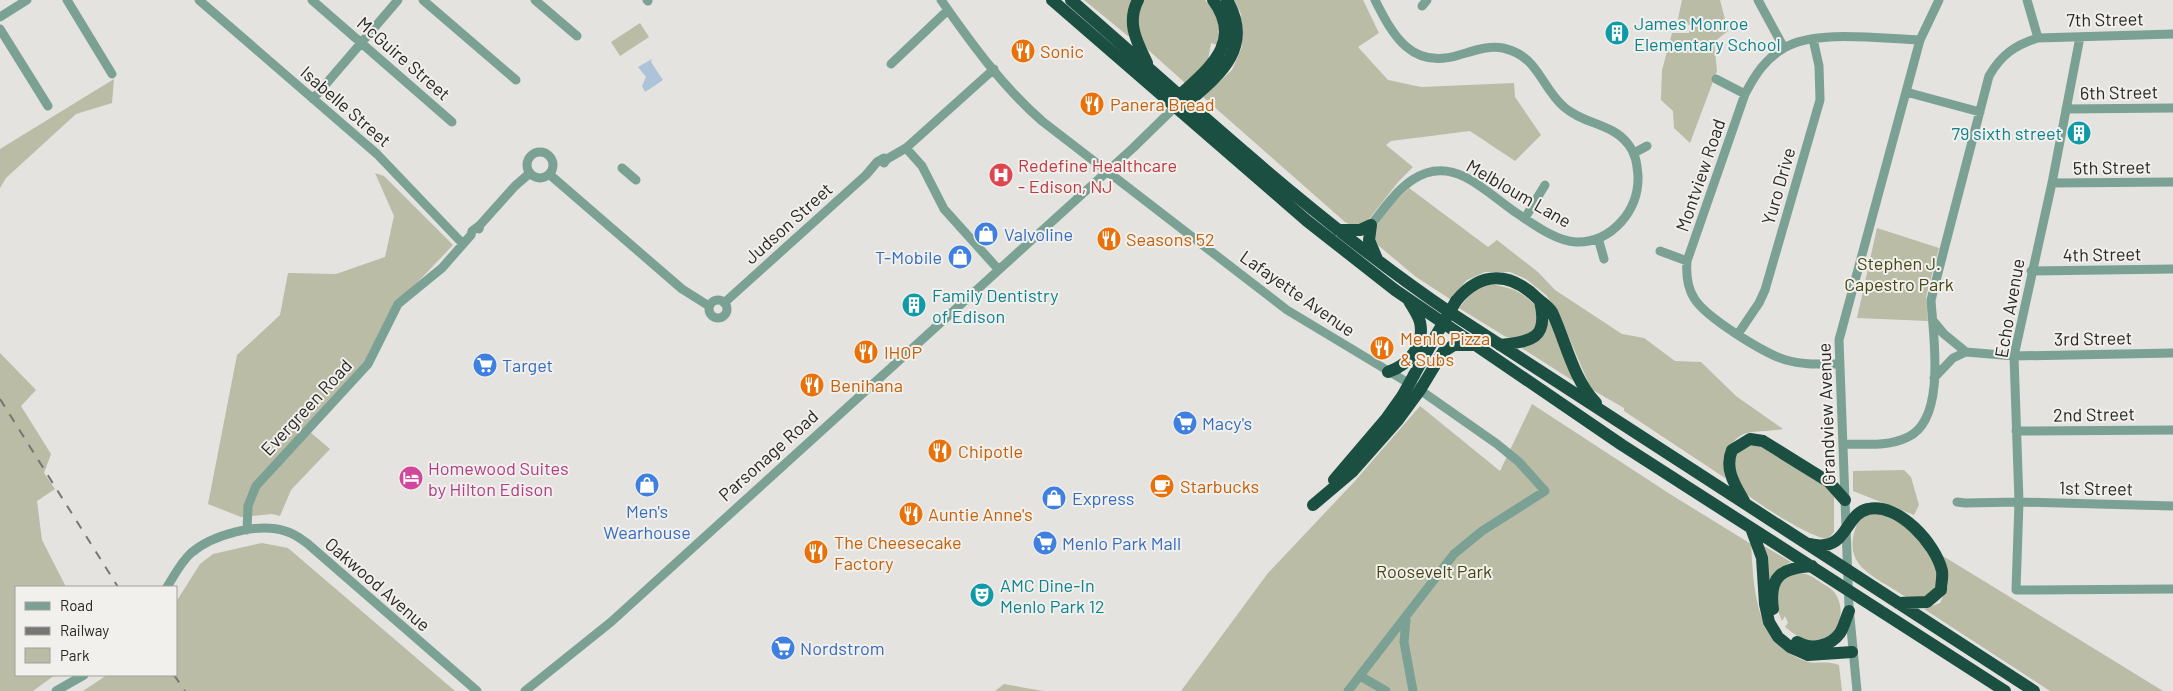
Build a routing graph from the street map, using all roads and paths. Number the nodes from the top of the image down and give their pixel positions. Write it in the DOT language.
graph roads {
  1 [pos="26,0"];
  2 [pos="67,0"];
  3 [pos="199,0"];
  4 [pos="312,0"];
  5 [pos="398,0"];
  6 [pos="423,0"];
  7 [pos="535,0"];
  8 [pos="941,0"];
  9 [pos="1052,0"];
  10 [pos="1071,0"];
  11 [pos="1138,0"];
  12 [pos="1214,0"];
  13 [pos="1227,0"];
  14 [pos="1375,0"];
  15 [pos="1758,0"];
  16 [pos="1939,0"];
  17 [pos="2027,0"];
  18 [pos="948,10"];
  19 [pos="0,17"];
  20 [pos="0,29"];
  21 [pos="2173,34"];
  22 [pos="577,36"];
  23 [pos="2080,36"];
  24 [pos="2038,38"];
  25 [pos="1813,39"];
  26 [pos="1920,40"];
  27 [pos="361,43"];
  28 [pos="1784,48"];
  29 [pos="891,64"];
  30 [pos="994,69"];
  31 [pos="1151,69"];
  32 [pos="112,74"];
  33 [pos="1716,79"];
  34 [pos="516,80"];
  35 [pos="1906,92"];
  36 [pos="1745,94"];
  37 [pos="313,99"];
  38 [pos="1181,101"];
  39 [pos="48,106"];
  40 [pos="2173,108"];
  41 [pos="2066,109"];
  42 [pos="1980,112"];
  43 [pos="452,122"];
  44 [pos="1647,146"];
  45 [pos="906,148"];
  46 [pos="1634,153"];
  47 [pos="622,168"];
  48 [pos="1107,171"];
  49 [pos="530,172"];
  50 [pos="549,174"];
  51 [pos="636,180"];
  52 [pos="2173,182"];
  53 [pos="2052,183"];
  54 [pos="1545,185"];
  55 [pos="1525,218"];
  56 [pos="1371,225"];
  57 [pos="1338,230"];
  58 [pos="1598,238"];
  59 [pos="463,244"];
  60 [pos="1660,251"];
  61 [pos="1604,259"];
  62 [pos="1378,261"];
  63 [pos="1687,261"];
  64 [pos="998,269"];
  65 [pos="2173,269"];
  66 [pos="2031,271"];
  67 [pos="1408,298"];
  68 [pos="1540,301"];
  69 [pos="724,303"];
  70 [pos="709,306"];
  71 [pos="1934,322"];
  72 [pos="1738,334"];
  73 [pos="1476,345"];
  74 [pos="1500,345"];
  75 [pos="1966,352"];
  76 [pos="2173,353"];
  77 [pos="2014,356"];
  78 [pos="1839,364"];
  79 [pos="1388,372"];
  80 [pos="1934,378"];
  81 [pos="1420,390"];
  82 [pos="1613,418"];
  83 [pos="2173,430"];
  84 [pos="2016,431"];
  85 [pos="1844,444"];
  86 [pos="1845,500"];
  87 [pos="1958,502"];
  88 [pos="2018,502"];
  89 [pos="1745,504"];
  90 [pos="2173,506"];
  91 [pos="1751,528"];
  92 [pos="247,530"];
  93 [pos="1846,532"];
  94 [pos="1809,544"];
  95 [pos="1812,566"];
  96 [pos="1848,570"];
  97 [pos="168,586"];
  98 [pos="1848,589"];
  99 [pos="2173,589"];
  100 [pos="1898,603"];
  101 [pos="1849,611"];
  102 [pos="1408,615"];
  103 [pos="1852,652"];
  104 [pos="82,676"];
  105 [pos="1360,676"];
  106 [pos="56,691"];
  107 [pos="477,691"];
  108 [pos="526,691"];
  109 [pos="1348,691"];
  110 [pos="1386,691"];
  111 [pos="1413,691"];
  112 [pos="1857,691"];
  113 [pos="2005,691"];
  114 [pos="2034,691"];
  1 -- 19 [label="street"];
  2 -- 32 [label="street"];
  3 -- 37 [label="street, Isabelle Street"];
  4 -- 27 [label="street, McGuire Street"];
  5 -- 27 [label="street"];
  6 -- 34 [label="street"];
  7 -- 22 [label="street"];
  8 -- 18 [label="street, Lafayette Avenue"];
  9 -- 38 [label="highway"];
  10 -- 31 [label="highway"];
  11 -- 31 [label="highway"];
  12 -- 38 [label="highway"];
  13 -- 38 [label="highway"];
  14 -- 46 [label="street"];
  15 -- 28 [label="street"];
  16 -- 26 [label="street, Grandview Avenue"];
  17 -- 24 [label="street"];
  18 -- 29 [label="street"];
  18 -- 30 [label="street, Lafayette Avenue"];
  20 -- 39 [label="street"];
  21 -- 23 [label="street, 7th Street"];
  23 -- 24 [label="street, 7th Street"];
  23 -- 41 [label="street, Echo Avenue"];
  24 -- 42 [label="street, 7th Street"];
  25 -- 26 [label="street, Montview Road"];
  25 -- 28 [label="street, Montview Road"];
  25 -- 72 [label="street, Yuro Drive"];
  26 -- 35 [label="street, Grandview Avenue"];
  27 -- 37 [label="street"];
  27 -- 43 [label="street, McGuire Street"];
  28 -- 36 [label="street, Montview Road"];
  30 -- 45 [label="street, Judson Street"];
  30 -- 48 [label="street, Lafayette Avenue"];
  31 -- 38 [label="highway"];
  33 -- 36 [label="street"];
  35 -- 42 [label="street"];
  35 -- 78 [label="street, Grandview Avenue"];
  36 -- 63 [label="street, Montview Road"];
  37 -- 59 [label="street, Isabelle Street"];
  38 -- 48 [label="street, Parsonage Road"];
  38 -- 57 [label="highway"];
  38 -- 67 [label="highway"];
  40 -- 41 [label="street, 6th Street"];
  41 -- 53 [label="street, Echo Avenue"];
  42 -- 71 [label="street, 7th Street"];
  44 -- 46 [label="street"];
  45 -- 64 [label="street"];
  45 -- 69 [label="street, Judson Street"];
  46 -- 58 [label="street, Melbloum Lane"];
  47 -- 51 [label="street"];
  48 -- 64 [label="street, Parsonage Road"];
  48 -- 79 [label="street, Lafayette Avenue"];
  49 -- 50 [label="street"];
  49 -- 50 [label="street, Evergreen Road"];
  49 -- 59 [label="street, Evergreen Road"];
  50 -- 70 [label="street"];
  52 -- 53 [label="street, 5th Street"];
  53 -- 66 [label="street, Echo Avenue"];
  54 -- 55 [label="street"];
  55 -- 56 [label="street, Melbloum Lane"];
  55 -- 58 [label="street, Melbloum Lane"];
  56 -- 57 [label="highway"];
  56 -- 62 [label="highway"];
  57 -- 62 [label="highway"];
  58 -- 61 [label="street"];
  59 -- 92 [label="street, Evergreen Road"];
  60 -- 63 [label="street"];
  62 -- 74 [label="highway"];
  63 -- 72 [label="street, Montview Road"];
  64 -- 108 [label="street, Parsonage Road"];
  65 -- 66 [label="street, 4th Street"];
  66 -- 77 [label="street, Echo Avenue"];
  67 -- 73 [label="highway"];
  67 -- 79 [label="highway"];
  68 -- 74 [label="highway"];
  68 -- 81 [label="highway, bridge"];
  68 -- 82 [label="highway"];
  69 -- 70 [label="street"];
  69 -- 70 [label="street"];
  71 -- 75 [label="street"];
  71 -- 80 [label="street, 7th Street"];
  72 -- 78 [label="street, Montview Road"];
  73 -- 81 [label="highway"];
  73 -- 91 [label="highway"];
  74 -- 82 [label="highway"];
  75 -- 77 [label="street, 3rd Street"];
  75 -- 80 [label="street"];
  76 -- 77 [label="street, 3rd Street"];
  77 -- 84 [label="street, Echo Avenue"];
  78 -- 85 [label="street, Grandview Avenue"];
  79 -- 81 [label="street, Lafayette Avenue"];
  80 -- 85 [label="street, 7th Street"];
  81 -- 102 [label="street, Lafayette Avenue"];
  82 -- 89 [label="highway"];
  83 -- 84 [label="street, 2nd Street"];
  84 -- 88 [label="street, Echo Avenue"];
  85 -- 86 [label="street, Grandview Avenue"];
  86 -- 89 [label="highway"];
  86 -- 93 [label="street, Grandview Avenue"];
  87 -- 88 [label="street, 1st Street"];
  88 -- 90 [label="street, 1st Street"];
  88 -- 99 [label="street, Echo Avenue"];
  89 -- 94 [label="highway"];
  91 -- 95 [label="highway"];
  91 -- 103 [label="highway"];
  92 -- 97 [label="street"];
  92 -- 107 [label="street, Oakwood Avenue"];
  93 -- 94 [label="highway"];
  93 -- 96 [label="street, Grandview Avenue"];
  93 -- 100 [label="highway"];
  94 -- 96 [label="highway"];
  95 -- 98 [label="highway"];
  95 -- 101 [label="highway"];
  96 -- 98 [label="street, Grandview Avenue"];
  96 -- 100 [label="highway"];
  98 -- 101 [label="street, Grandview Avenue"];
  98 -- 113 [label="highway"];
  100 -- 114 [label="highway"];
  101 -- 103 [label="street, Grandview Avenue"];
  102 -- 105 [label="street"];
  102 -- 111 [label="street"];
  103 -- 112 [label="street, Grandview Avenue"];
  104 -- 106 [label="street"];
  105 -- 109 [label="street"];
  105 -- 110 [label="street"];
}
